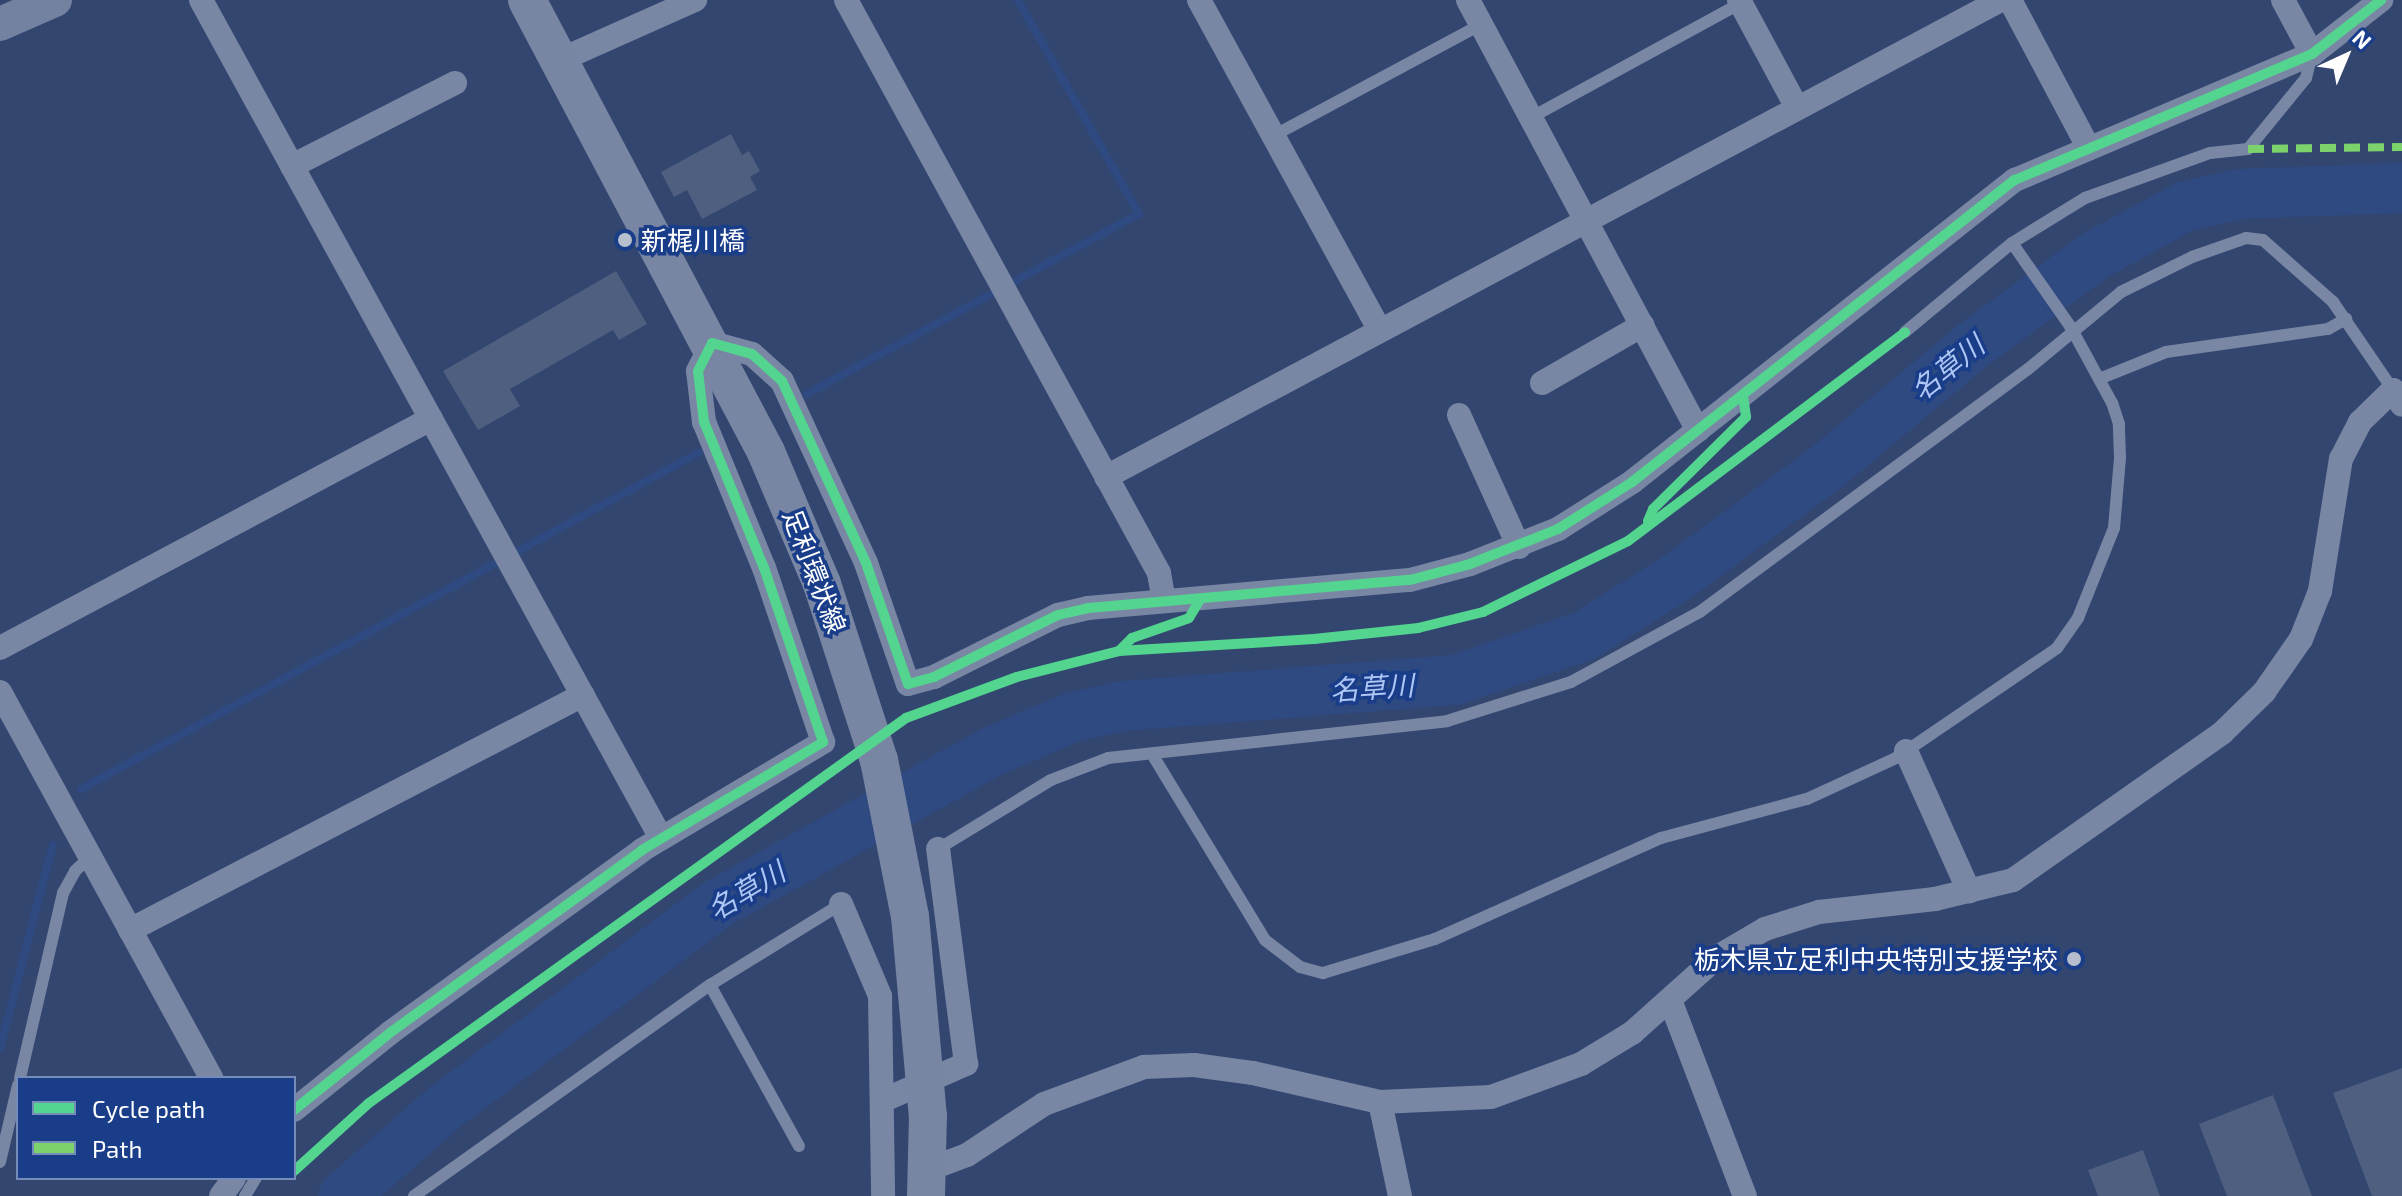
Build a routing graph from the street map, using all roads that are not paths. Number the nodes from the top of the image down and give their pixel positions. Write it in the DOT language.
graph roads {
  1 [pos="55,0"];
  2 [pos="201,0"];
  3 [pos="527,0"];
  4 [pos="695,0"];
  5 [pos="846,0"];
  6 [pos="1199,0"];
  7 [pos="1468,0"];
  8 [pos="2001,0"];
  9 [pos="2010,0"];
  10 [pos="2283,0"];
  11 [pos="2381,0"];
  12 [pos="1740,1"];
  13 [pos="0,24"];
  14 [pos="1482,24"];
  15 [pos="2312,54"];
  16 [pos="560,60"];
  17 [pos="455,83"];
  18 [pos="1796,106"];
  19 [pos="1532,117"];
  20 [pos="1273,136"];
  21 [pos="2087,145"];
  22 [pos="292,166"];
  23 [pos="1587,219"];
  24 [pos="2012,243"];
  25 [pos="2346,319"];
  26 [pos="1643,325"];
  27 [pos="2072,329"];
  28 [pos="1380,331"];
  29 [pos="1905,332"];
  30 [pos="712,343"];
  31 [pos="2099,379"];
  32 [pos="1542,383"];
  33 [pos="2399,400"];
  34 [pos="1459,415"];
  35 [pos="431,419"];
  36 [pos="1698,430"];
  37 [pos="1106,477"];
  38 [pos="1519,547"];
  39 [pos="1164,601"];
  40 [pos="0,648"];
  41 [pos="0,692"];
  42 [pos="583,695"];
  43 [pos="1906,751"];
  44 [pos="1152,754"];
  45 [pos="661,838"];
  46 [pos="938,849"];
  47 [pos="90,857"];
  48 [pos="1969,891"];
  49 [pos="841,904"];
  50 [pos="130,930"];
  51 [pos="710,985"];
  52 [pos="1670,1000"];
  53 [pos="20,1076"];
  54 [pos="210,1076"];
  55 [pos="16,1094"];
  56 [pos="884,1100"];
  57 [pos="1380,1102"];
  58 [pos="296,1108"];
  59 [pos="799,1146"];
  60 [pos="0,1162"];
  61 [pos="927,1183"];
  62 [pos="414,1196"];
  63 [pos="883,1196"];
  64 [pos="1400,1196"];
  65 [pos="1745,1196"];
  1 -- 13 [label="street"];
  2 -- 22 [label="street"];
  3 -- 16 [label="main road, 足利環状線"];
  4 -- 16 [label="street"];
  5 -- 37 [label="street"];
  6 -- 20 [label="street"];
  7 -- 14 [label="street"];
  8 -- 18 [label="street"];
  9 -- 21 [label="street"];
  10 -- 15 [label="street"];
  11 -- 15 [label="street"];
  12 -- 18 [label="street"];
  12 -- 19 [label="lane"];
  14 -- 19 [label="street"];
  14 -- 20 [label="lane"];
  15 -- 21 [label="street"];
  15 -- 24 [label="lane"];
  16 -- 30 [label="main road, 足利環状線"];
  17 -- 22 [label="street"];
  18 -- 23 [label="street"];
  19 -- 23 [label="street"];
  20 -- 28 [label="street"];
  21 -- 36 [label="street"];
  22 -- 35 [label="street"];
  23 -- 26 [label="street"];
  23 -- 28 [label="street"];
  24 -- 27 [label="lane"];
  24 -- 29 [label="lane"];
  25 -- 27 [label="lane"];
  25 -- 31 [label="lane"];
  25 -- 33 [label="lane"];
  26 -- 32 [label="street"];
  26 -- 36 [label="street"];
  27 -- 31 [label="lane"];
  27 -- 44 [label="lane"];
  28 -- 37 [label="street"];
  30 -- 39 [label="street"];
  30 -- 45 [label="street"];
  30 -- 61 [label="main road, 足利環状線, bridge"];
  31 -- 43 [label="lane"];
  33 -- 48 [label="street"];
  34 -- 38 [label="street"];
  35 -- 40 [label="street"];
  35 -- 42 [label="street"];
  36 -- 38 [label="street"];
  37 -- 39 [label="street"];
  38 -- 39 [label="street"];
  41 -- 47 [label="street"];
  42 -- 45 [label="street"];
  42 -- 50 [label="street"];
  43 -- 44 [label="lane"];
  43 -- 48 [label="street"];
  44 -- 46 [label="lane"];
  45 -- 58 [label="street"];
  46 -- 56 [label="street"];
  47 -- 50 [label="street"];
  47 -- 53 [label="lane"];
  48 -- 52 [label="street"];
  49 -- 51 [label="lane"];
  49 -- 56 [label="street"];
  50 -- 54 [label="street"];
  51 -- 59 [label="lane"];
  51 -- 62 [label="lane"];
  52 -- 57 [label="street"];
  52 -- 65 [label="street"];
  55 -- 60 [label="lane"];
  56 -- 63 [label="street"];
  57 -- 61 [label="street"];
  57 -- 64 [label="street"];
}
